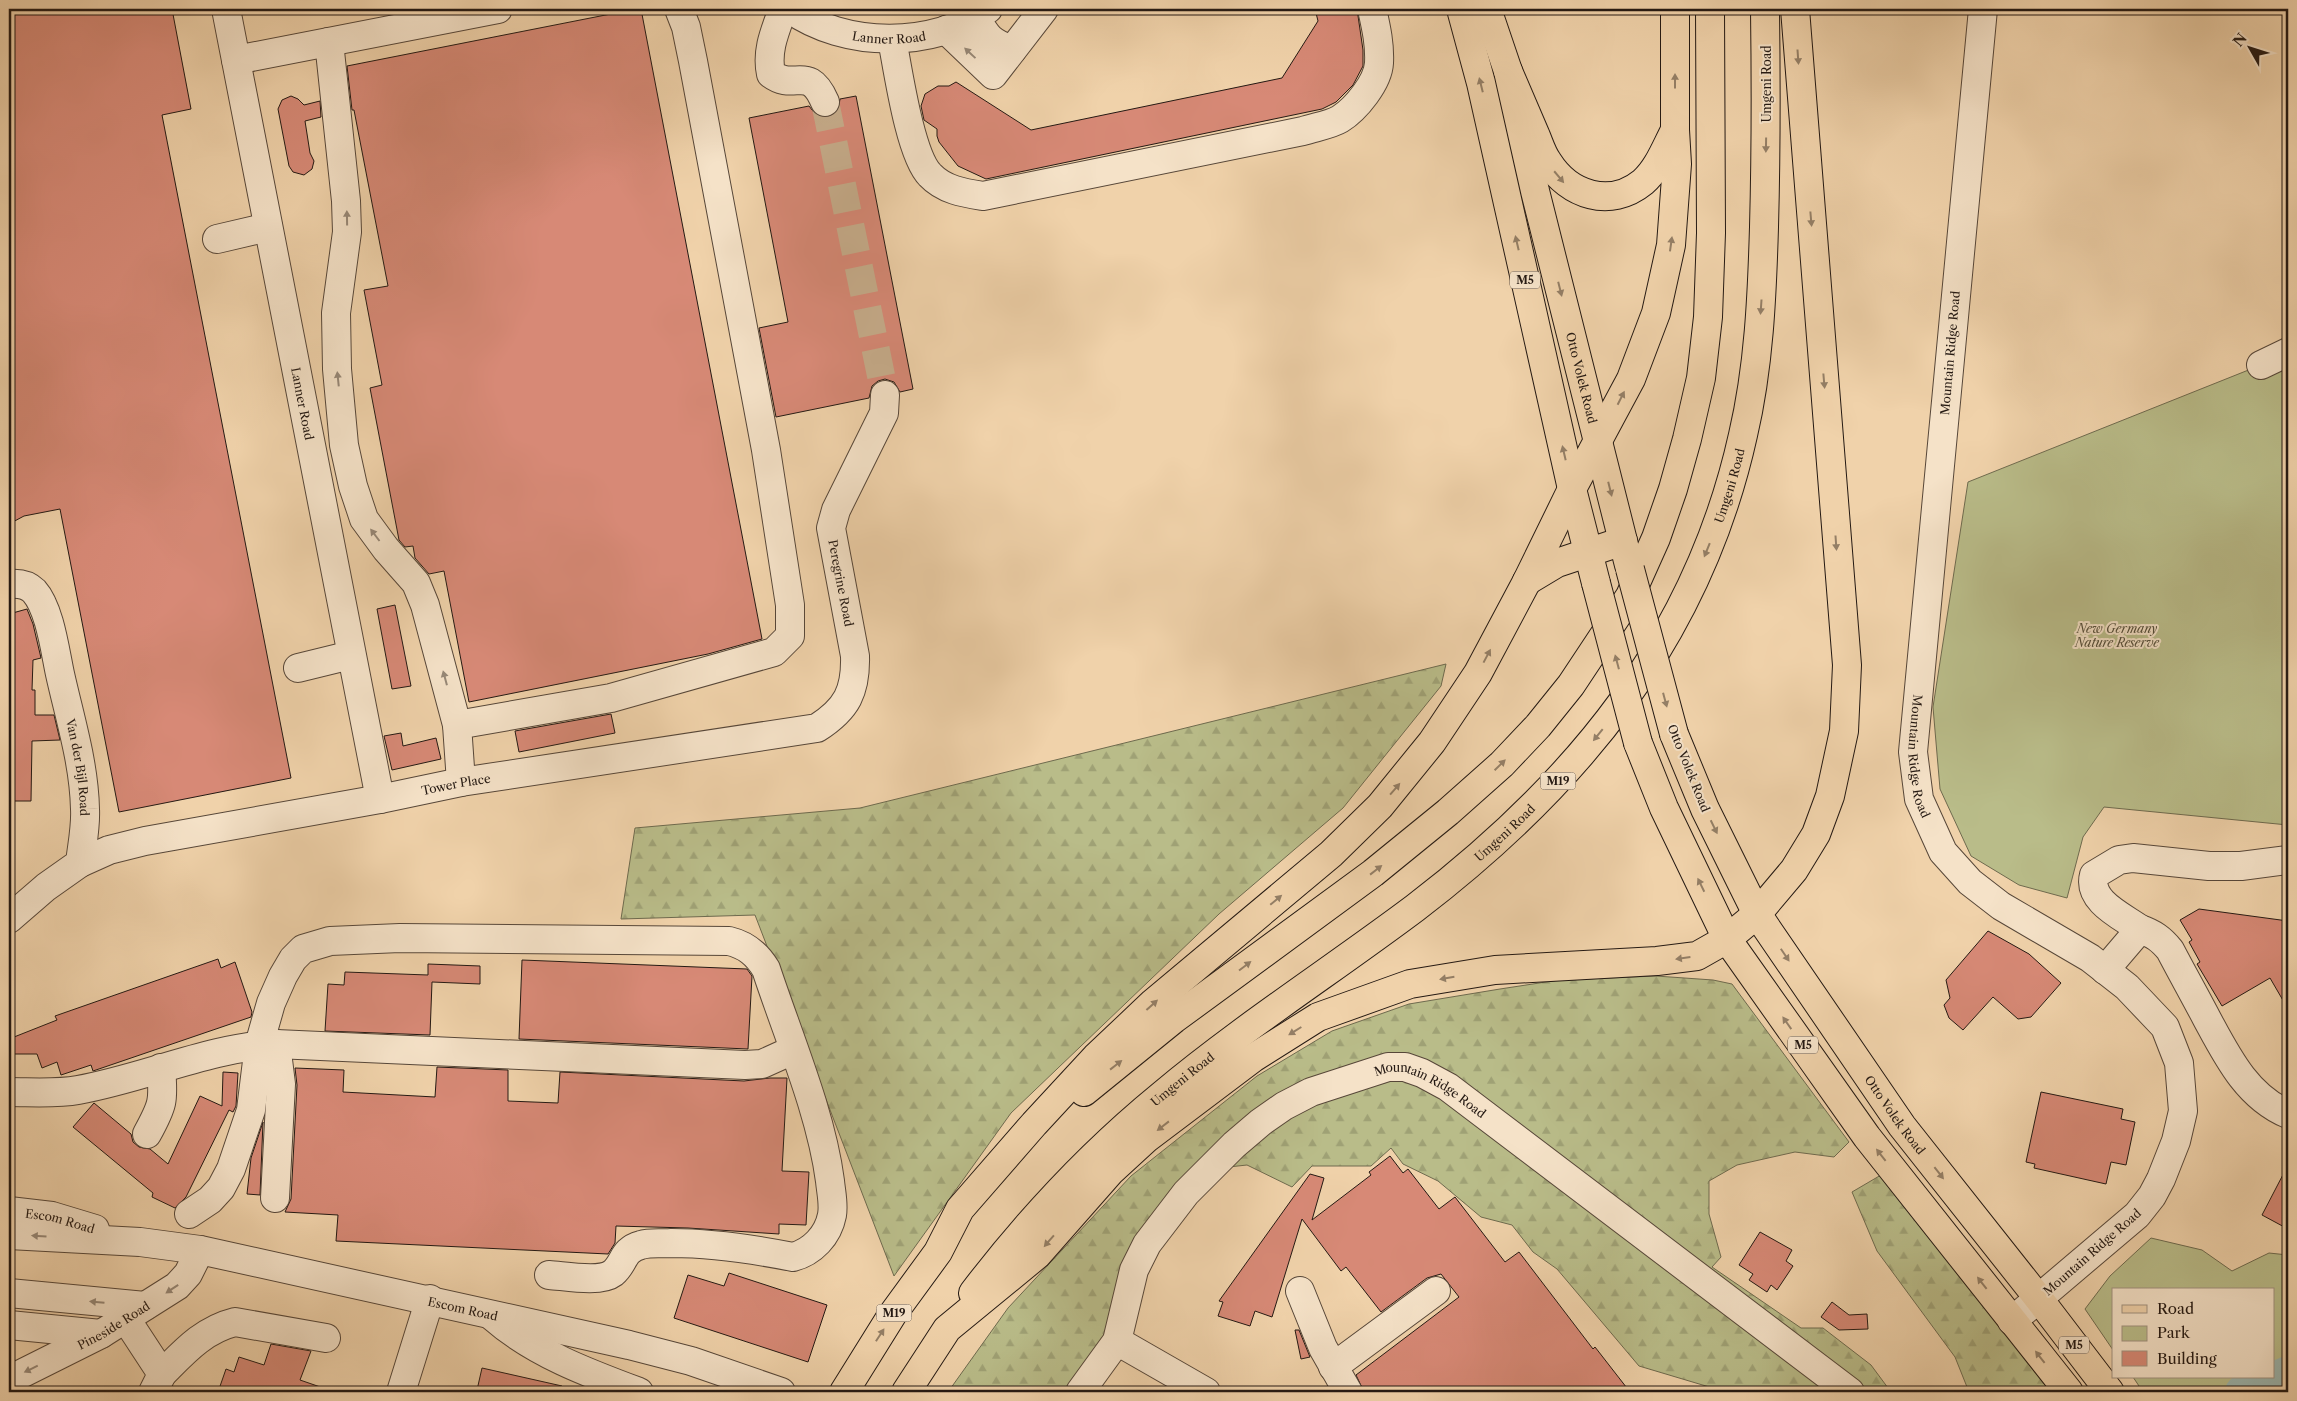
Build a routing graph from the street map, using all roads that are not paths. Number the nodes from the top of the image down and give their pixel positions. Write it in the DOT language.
graph roads {
  1 [pos="226,9"];
  2 [pos="498,9"];
  3 [pos="679,9"];
  4 [pos="782,9"];
  5 [pos="790,9"];
  6 [pos="1044,9"];
  7 [pos="1372,9"];
  8 [pos="1461,9"];
  9 [pos="1487,9"];
  10 [pos="1675,9"];
  11 [pos="1710,9"];
  12 [pos="1765,9"];
  13 [pos="1795,9"];
  14 [pos="1983,9"];
  15 [pos="982,13"];
  16 [pos="946,30"];
  17 [pos="892,39"];
  18 [pos="329,42"];
  19 [pos="1012,50"];
  20 [pos="236,60"];
  21 [pos="1508,70"];
  22 [pos="825,102"];
  23 [pos="1675,130"];
  24 [pos="268,227"];
  25 [pos="217,239"];
  26 [pos="2288,352"];
  27 [pos="2261,365"];
  28 [pos="885,395"];
  29 [pos="1599,442"];
  30 [pos="1572,489"];
  31 [pos="1623,541"];
  32 [pos="1588,552"];
  33 [pos="1527,581"];
  34 [pos="20,586"];
  35 [pos="351,655"];
  36 [pos="298,668"];
  37 [pos="834,717"];
  38 [pos="457,725"];
  39 [pos="461,782"];
  40 [pos="380,799"];
  41 [pos="2288,860"];
  42 [pos="80,862"];
  43 [pos="1757,914"];
  44 [pos="9,919"];
  45 [pos="2140,929"];
  46 [pos="1727,939"];
  47 [pos="2105,970"];
  48 [pos="268,1044"];
  49 [pos="793,1050"];
  50 [pos="162,1068"];
  51 [pos="9,1092"];
  52 [pos="2288,1114"];
  53 [pos="147,1134"];
  54 [pos="275,1198"];
  55 [pos="9,1211"];
  56 [pos="189,1214"];
  57 [pos="9,1235"];
  58 [pos="140,1242"];
  59 [pos="200,1250"];
  60 [pos="938,1252"];
  61 [pos="549,1275"];
  62 [pos="1300,1290"];
  63 [pos="1436,1291"];
  64 [pos="9,1293"];
  65 [pos="430,1299"];
  66 [pos="2039,1299"];
  67 [pos="136,1312"];
  68 [pos="488,1312"];
  69 [pos="2012,1321"];
  70 [pos="9,1325"];
  71 [pos="947,1329"];
  72 [pos="101,1334"];
  73 [pos="326,1338"];
  74 [pos="1117,1341"];
  75 [pos="1333,1367"];
  76 [pos="9,1380"];
  77 [pos="158,1383"];
  78 [pos="848,1384"];
  79 [pos="400,1392"];
  80 [pos="640,1392"];
  81 [pos="781,1392"];
  82 [pos="906,1392"];
  83 [pos="1080,1392"];
  84 [pos="1206,1392"];
  85 [pos="1348,1392"];
  86 [pos="1850,1392"];
  87 [pos="2069,1392"];
  88 [pos="2110,1392"];
  1 -- 20 [label="street, Lanner Road"];
  2 -- 18 [label="street"];
  3 -- 38 [label="street"];
  4 -- 22 [label="street"];
  5 -- 17 [label="street, Lanner Road"];
  6 -- 19 [label="street"];
  7 -- 17 [label="street"];
  30 -- 8 [label="main road, M5, one-way"];
  9 -- 21 [label="main road, Otto Volek Road / M5"];
  23 -- 10 [label="main road, one-way"];
  60 -- 11 [label="main road, M19, one-way"];
  12 -- 71 [label="main road, Umgeni Road / M19, one-way"];
  13 -- 43 [label="main road, one-way"];
  14 -- 47 [label="street, Mountain Ridge Road"];
  15 -- 16 [label="street, Lanner Road"];
  15 -- 19 [label="street"];
  16 -- 17 [label="street, Lanner Road"];
  19 -- 16 [label="street, one-way"];
  18 -- 20 [label="street"];
  38 -- 18 [label="street, one-way"];
  20 -- 24 [label="street, Lanner Road"];
  21 -- 23 [label="main road, one-way"];
  21 -- 29 [label="main road, Otto Volek Road / M5, one-way"];
  29 -- 23 [label="main road, one-way"];
  24 -- 25 [label="street"];
  24 -- 35 [label="street, Lanner Road"];
  26 -- 27 [label="street"];
  28 -- 37 [label="street, Peregrine Road"];
  29 -- 30 [label="main road"];
  29 -- 31 [label="main road, Otto Volek Road / M5, one-way"];
  30 -- 32 [label="main road, M5"];
  30 -- 33 [label="main road"];
  31 -- 32 [label="main road"];
  31 -- 43 [label="main road, Otto Volek Road / M5, one-way, bridge"];
  32 -- 33 [label="main road"];
  46 -- 32 [label="main road, M5, one-way, bridge"];
  60 -- 33 [label="main road, one-way"];
  34 -- 42 [label="street, Van der Bijl Road"];
  35 -- 36 [label="street"];
  35 -- 40 [label="street, Lanner Road"];
  37 -- 39 [label="street, Tower Place"];
  38 -- 39 [label="street"];
  39 -- 40 [label="street, Tower Place"];
  40 -- 42 [label="street, Tower Place"];
  41 -- 45 [label="street"];
  42 -- 44 [label="street"];
  43 -- 46 [label="main road"];
  43 -- 66 [label="main road, Otto Volek Road / M5, one-way"];
  45 -- 47 [label="street"];
  45 -- 52 [label="street"];
  69 -- 46 [label="main road, M5, one-way"];
  46 -- 71 [label="main road, one-way"];
  47 -- 66 [label="street, Mountain Ridge Road"];
  48 -- 49 [label="street"];
  48 -- 49 [label="street"];
  48 -- 50 [label="street"];
  48 -- 54 [label="street"];
  48 -- 56 [label="street"];
  49 -- 61 [label="street"];
  50 -- 51 [label="street"];
  50 -- 53 [label="street"];
  55 -- 58 [label="street, Escom Road"];
  58 -- 57 [label="street, Escom Road, one-way"];
  58 -- 59 [label="street, Escom Road"];
  59 -- 65 [label="street, Escom Road"];
  59 -- 67 [label="street, Pineside Road, one-way"];
  78 -- 60 [label="main road, M19, one-way"];
  62 -- 75 [label="street"];
  63 -- 75 [label="street"];
  67 -- 64 [label="street, one-way"];
  65 -- 68 [label="street, Escom Road"];
  65 -- 79 [label="street"];
  66 -- 69 [label="street, Mountain Ridge Road"];
  66 -- 88 [label="main road, Otto Volek Road / M5"];
  67 -- 72 [label="street, Pineside Road"];
  67 -- 77 [label="street"];
  68 -- 80 [label="street"];
  68 -- 81 [label="street, Escom Road"];
  87 -- 69 [label="main road, M5, one-way"];
  70 -- 72 [label="street"];
  71 -- 82 [label="main road, M19"];
  72 -- 76 [label="street, Pineside Road, one-way"];
  73 -- 77 [label="street"];
  74 -- 83 [label="street, Mountain Ridge Road"];
  74 -- 84 [label="street"];
  74 -- 86 [label="street, Mountain Ridge Road"];
  75 -- 85 [label="street"];
}
